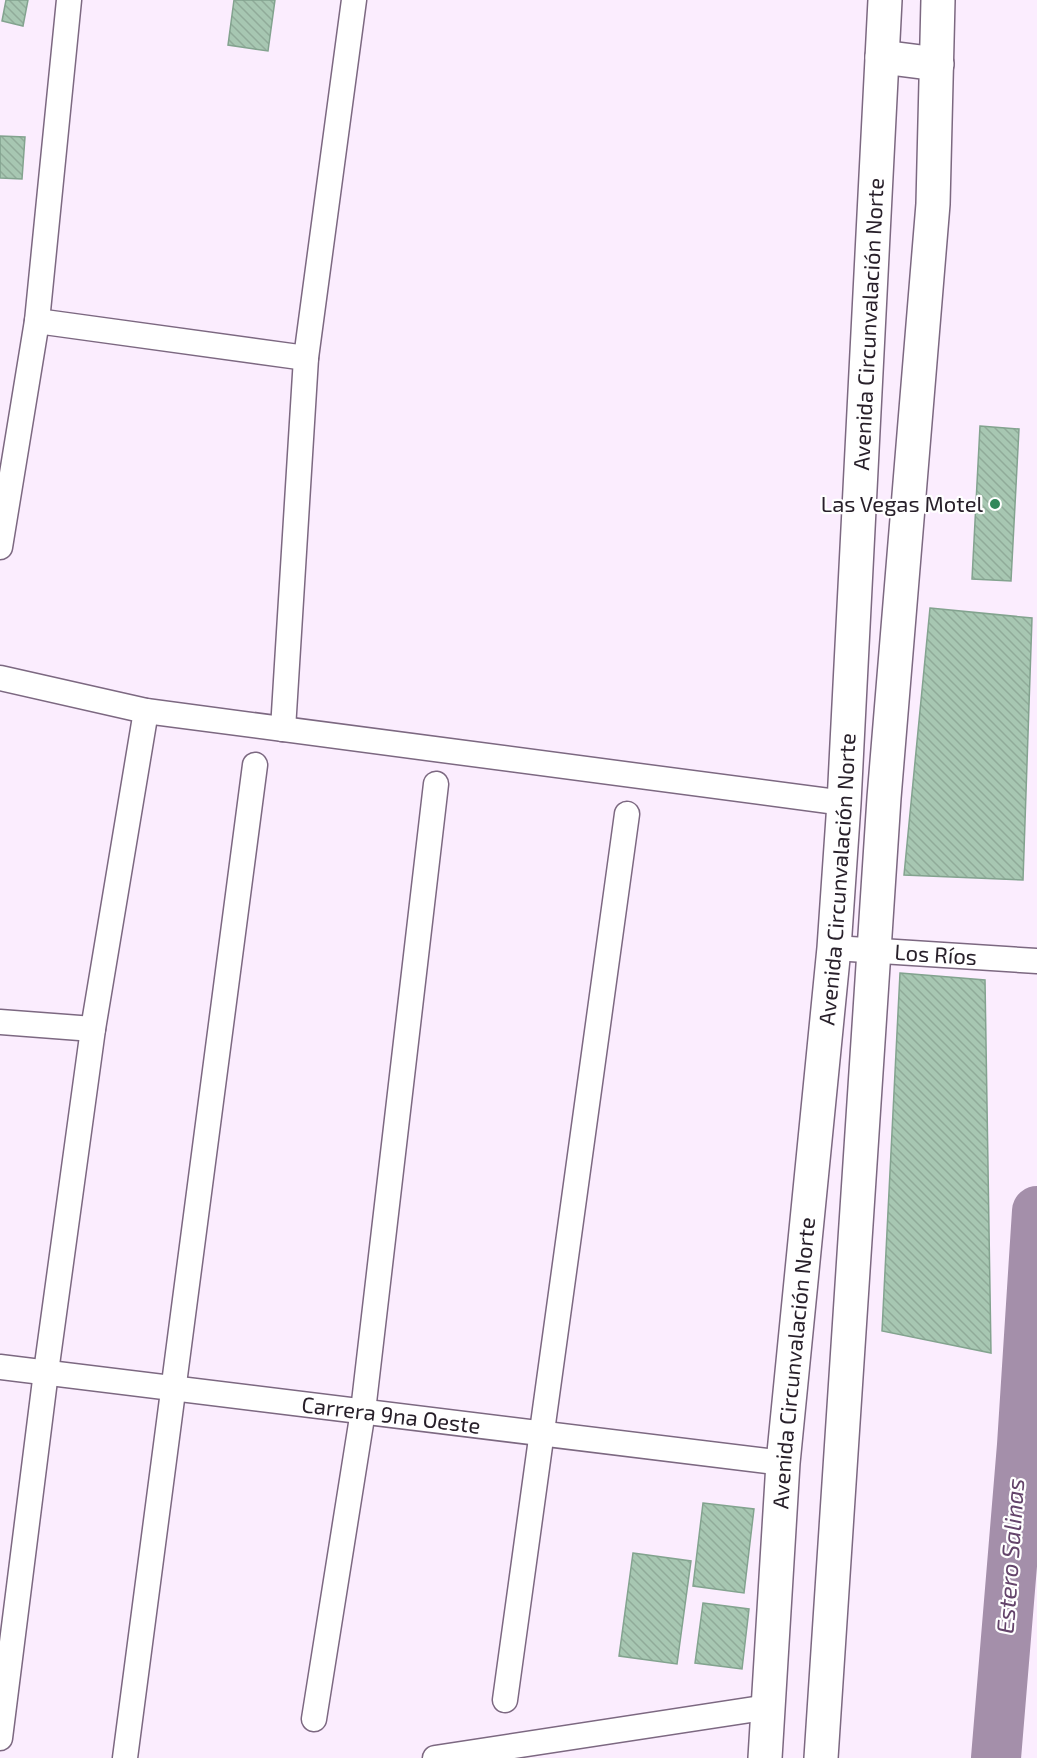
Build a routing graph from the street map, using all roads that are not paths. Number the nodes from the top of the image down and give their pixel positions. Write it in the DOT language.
graph roads {
  1 [pos="69,0"];
  2 [pos="354,0"];
  3 [pos="885,0"];
  4 [pos="938,0"];
  5 [pos="882,57"];
  6 [pos="936,64"];
  7 [pos="37,321"];
  8 [pos="306,358"];
  9 [pos="0,547"];
  10 [pos="0,678"];
  11 [pos="146,711"];
  12 [pos="283,729"];
  13 [pos="255,765"];
  14 [pos="436,784"];
  15 [pos="844,803"];
  16 [pos="627,814"];
  17 [pos="834,948"];
  18 [pos="875,949"];
  19 [pos="1037,962"];
  20 [pos="0,1023"];
  21 [pos="93,1029"];
  22 [pos="0,1367"];
  23 [pos="45,1372"];
  24 [pos="174,1389"];
  25 [pos="363,1411"];
  26 [pos="543,1433"];
  27 [pos="783,1462"];
  28 [pos="505,1700"];
  29 [pos="769,1707"];
  30 [pos="314,1719"];
  31 [pos="0,1738"];
  32 [pos="125,1758"];
  33 [pos="435,1758"];
  34 [pos="765,1758"];
  35 [pos="821,1758"];
  1 -- 7 [label="street"];
  2 -- 8 [label="street"];
  3 -- 5 [label="main road, Avenida Circunvalación Norte"];
  4 -- 6 [label="main road, Avenida Circunvalación Norte"];
  5 -- 6 [label="main road"];
  5 -- 15 [label="main road, Avenida Circunvalación Norte"];
  6 -- 18 [label="main road, Avenida Circunvalación Norte"];
  7 -- 8 [label="street"];
  7 -- 9 [label="street"];
  8 -- 12 [label="street"];
  10 -- 11 [label="street"];
  11 -- 12 [label="street"];
  11 -- 21 [label="street"];
  12 -- 15 [label="street"];
  13 -- 24 [label="street"];
  14 -- 25 [label="street"];
  15 -- 17 [label="main road, Avenida Circunvalación Norte"];
  16 -- 26 [label="street"];
  17 -- 18 [label="street, Los Ríos"];
  17 -- 27 [label="main road, Avenida Circunvalación Norte"];
  18 -- 19 [label="street, Los Ríos"];
  18 -- 35 [label="main road, Avenida Circunvalación Norte"];
  20 -- 21 [label="street"];
  21 -- 23 [label="street"];
  22 -- 23 [label="street, Carrera 9na Oeste"];
  23 -- 24 [label="street, Carrera 9na Oeste"];
  23 -- 31 [label="street"];
  24 -- 25 [label="street, Carrera 9na Oeste"];
  24 -- 32 [label="street"];
  25 -- 26 [label="street, Carrera 9na Oeste"];
  25 -- 30 [label="street"];
  26 -- 27 [label="street, Carrera 9na Oeste"];
  26 -- 28 [label="street"];
  27 -- 29 [label="main road, Avenida Circunvalación Norte"];
  29 -- 33 [label="street"];
  29 -- 34 [label="main road, Avenida Circunvalación Norte"];
}
